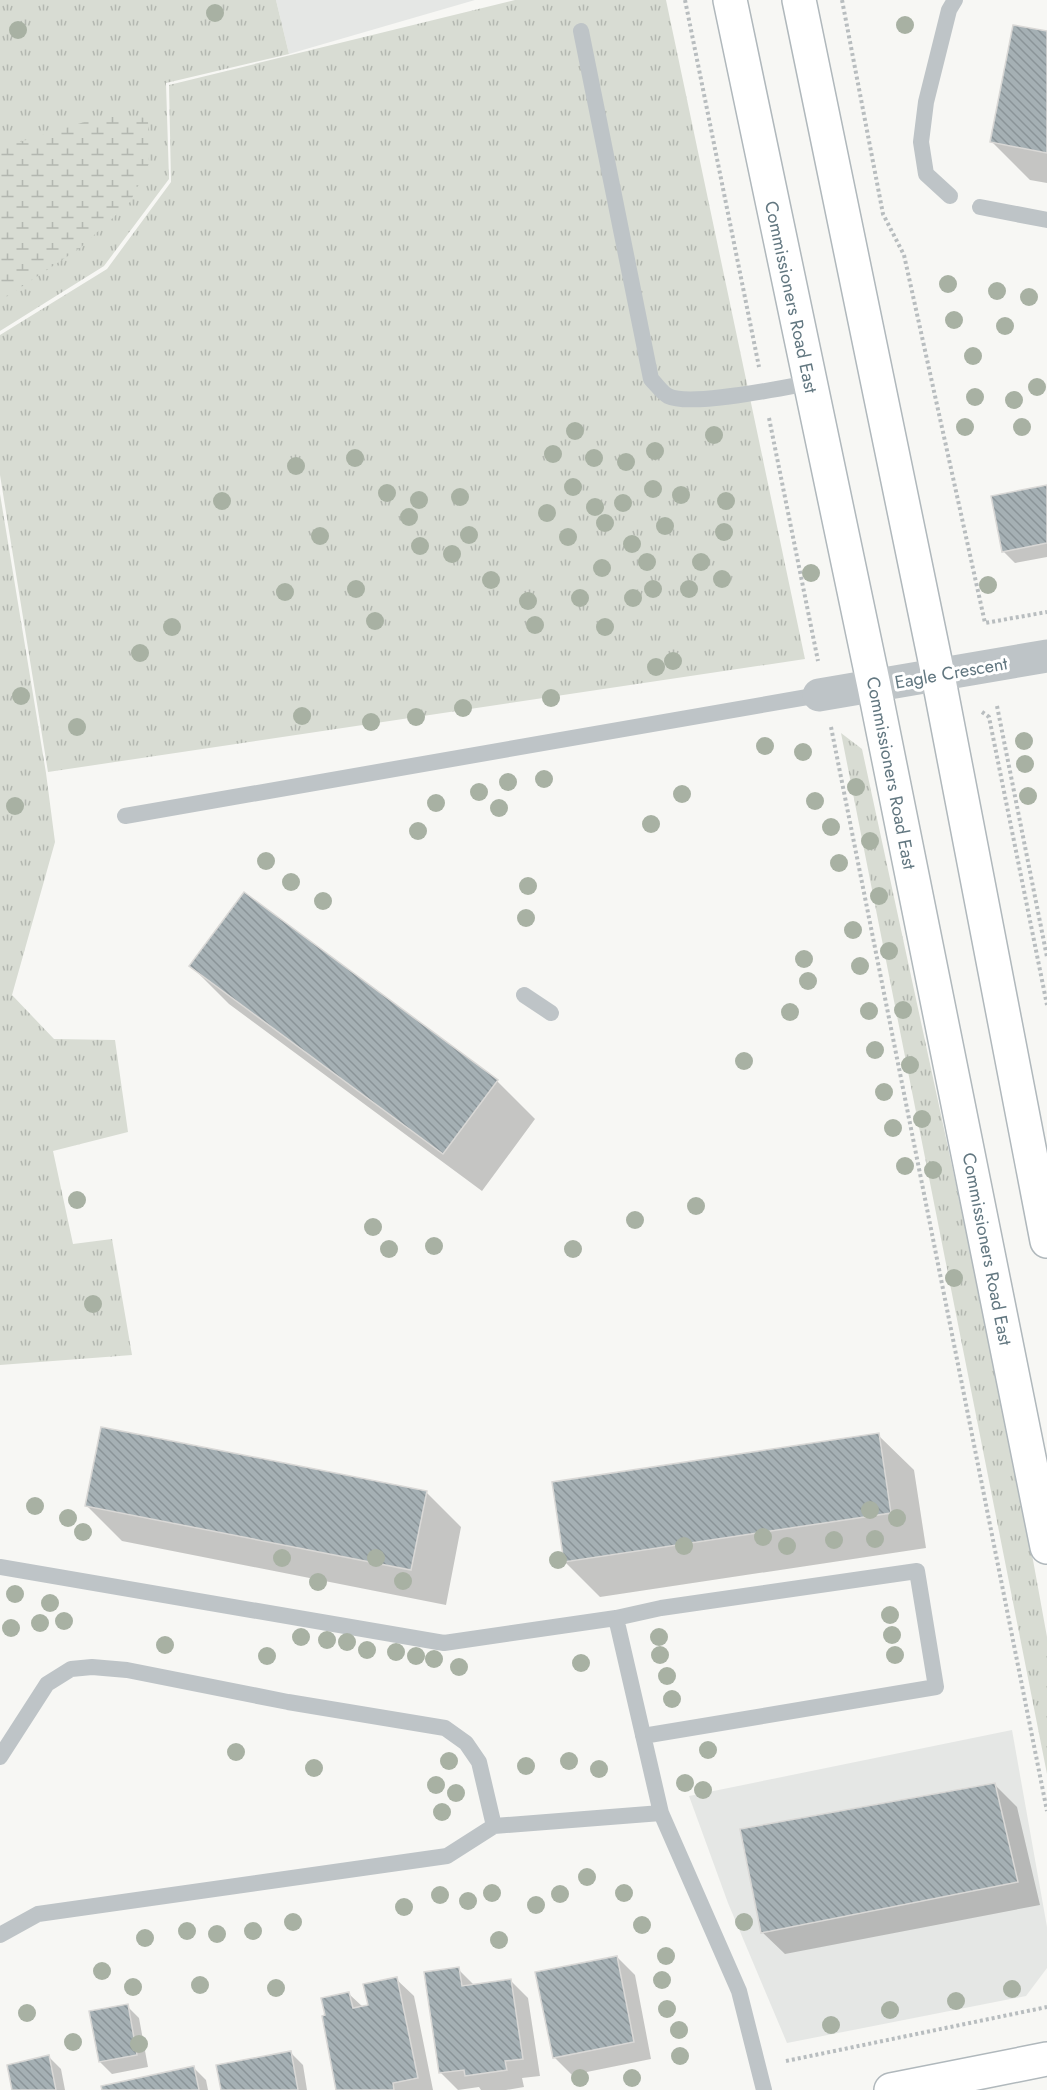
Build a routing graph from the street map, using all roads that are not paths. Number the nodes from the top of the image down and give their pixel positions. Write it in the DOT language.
graph roads {
  1 [pos="730,0"];
  2 [pos="799,0"];
  3 [pos="955,0"];
  4 [pos="581,31"];
  5 [pos="950,196"];
  6 [pos="980,207"];
  7 [pos="1047,220"];
  8 [pos="809,383"];
  9 [pos="1047,656"];
  10 [pos="938,675"];
  11 [pos="874,686"];
  12 [pos="822,695"];
  13 [pos="125,816"];
  14 [pos="524,995"];
  15 [pos="551,1013"];
  16 [pos="1047,1241"];
  17 [pos="1047,1547"];
  18 [pos="0,1568"];
  19 [pos="616,1618"];
  20 [pos="643,1736"];
  21 [pos="0,1756"];
  22 [pos="661,1813"];
  23 [pos="494,1826"];
  24 [pos="0,1935"];
  25 [pos="1047,2059"];
  26 [pos="764,2090"];
  27 [pos="891,2090"];
  1 -- 8 [label="main road, Commissioners Road East"];
  2 -- 10 [label="main road"];
  3 -- 5 [label="lane"];
  4 -- 8 [label="lane"];
  6 -- 7 [label="lane"];
  8 -- 11 [label="main road, Commissioners Road East"];
  9 -- 10 [label="street, Eagle Crescent"];
  10 -- 11 [label="street, Eagle Crescent"];
  10 -- 16 [label="main road"];
  11 -- 12 [label="street, Eagle Crescent"];
  11 -- 17 [label="main road, Commissioners Road East"];
  12 -- 13 [label="lane"];
  14 -- 15 [label="lane"];
  18 -- 19 [label="lane"];
  19 -- 20 [label="lane"];
  19 -- 20 [label="lane"];
  20 -- 22 [label="lane"];
  21 -- 23 [label="lane"];
  22 -- 23 [label="lane"];
  22 -- 26 [label="lane"];
  23 -- 24 [label="lane"];
  25 -- 27 [label="main road"];
}
